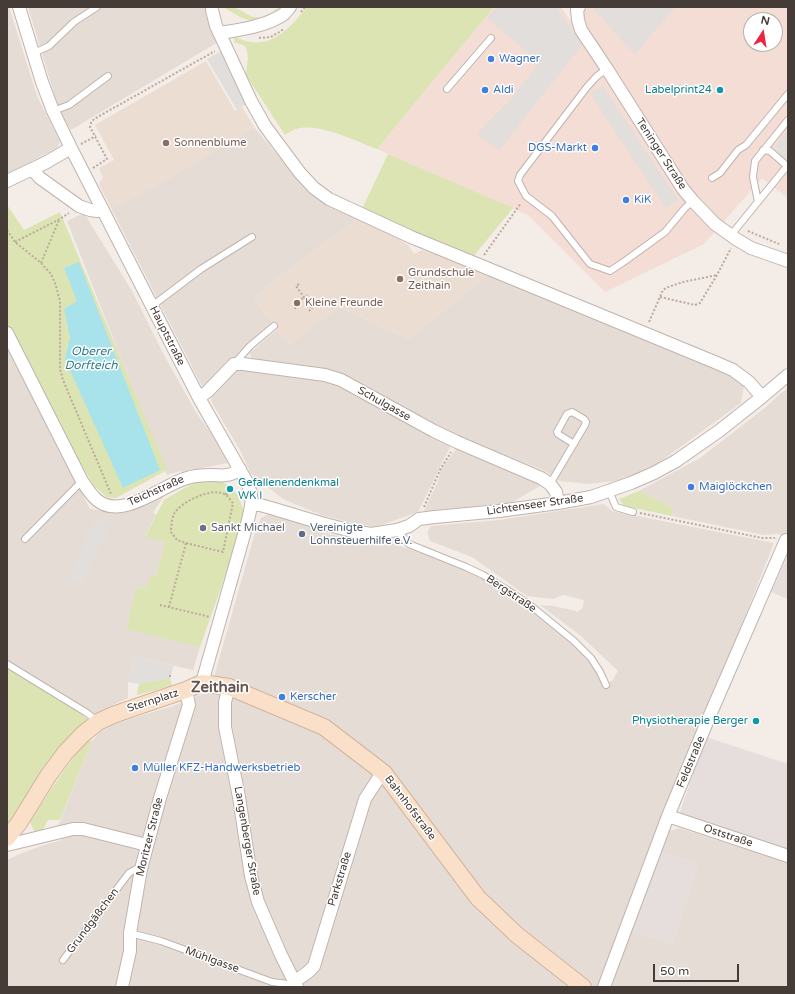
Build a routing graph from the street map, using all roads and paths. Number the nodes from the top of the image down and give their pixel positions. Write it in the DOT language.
graph roads {
  1 [pos="19,7"];
  2 [pos="97,7"];
  3 [pos="290,7"];
  4 [pos="579,7"];
  5 [pos="211,8"];
  6 [pos="219,33"];
  7 [pos="491,38"];
  8 [pos="225,45"];
  9 [pos="34,53"];
  10 [pos="607,69"];
  11 [pos="108,76"];
  12 [pos="447,89"];
  13 [pos="788,94"];
  14 [pos="53,111"];
  15 [pos="788,120"];
  16 [pos="96,136"];
  17 [pos="76,146"];
  18 [pos="763,150"];
  19 [pos="32,169"];
  20 [pos="84,173"];
  21 [pos="712,178"];
  22 [pos="7,182"];
  23 [pos="526,196"];
  24 [pos="693,201"];
  25 [pos="758,202"];
  26 [pos="103,210"];
  27 [pos="7,230"];
  28 [pos="735,233"];
  29 [pos="252,237"];
  30 [pos="15,242"];
  31 [pos="781,245"];
  32 [pos="788,261"];
  33 [pos="41,263"];
  34 [pos="477,264"];
  35 [pos="718,275"];
  36 [pos="299,284"];
  37 [pos="305,297"];
  38 [pos="660,297"];
  39 [pos="152,306"];
  40 [pos="295,309"];
  41 [pos="309,311"];
  42 [pos="274,326"];
  43 [pos="644,332"];
  44 [pos="7,333"];
  45 [pos="234,364"];
  46 [pos="788,375"];
  47 [pos="762,397"];
  48 [pos="199,398"];
  49 [pos="457,442"];
  50 [pos="574,444"];
  51 [pos="240,469"];
  52 [pos="82,481"];
  53 [pos="550,484"];
  54 [pos="609,491"];
  55 [pos="558,503"];
  56 [pos="251,505"];
  57 [pos="116,506"];
  58 [pos="633,512"];
  59 [pos="419,519"];
  60 [pos="397,530"];
  61 [pos="25,539"];
  62 [pos="786,540"];
  63 [pos="186,543"];
  64 [pos="160,605"];
  65 [pos="169,607"];
  66 [pos="220,619"];
  67 [pos="7,664"];
  68 [pos="204,676"];
  69 [pos="606,685"];
  70 [pos="229,687"];
  71 [pos="188,698"];
  72 [pos="98,722"];
  73 [pos="384,773"];
  74 [pos="668,816"];
  75 [pos="7,838"];
  76 [pos="147,844"];
  77 [pos="7,845"];
  78 [pos="788,856"];
  79 [pos="141,869"];
  80 [pos="130,933"];
  81 [pos="64,960"];
  82 [pos="295,984"];
  83 [pos="122,987"];
  84 [pos="583,987"];
  85 [pos="604,987"];
  1 -- 9 [label="street, Hauptstraße"];
  2 -- 9 [label="lane"];
  3 -- 6 [label="street"];
  4 -- 10 [label="street, Teninger Straße"];
  5 -- 6 [label="street"];
  6 -- 8 [label="street"];
  7 -- 12 [label="lane"];
  8 -- 16 [label="path"];
  8 -- 34 [label="street"];
  9 -- 14 [label="street, Hauptstraße"];
  10 -- 23 [label="lane"];
  10 -- 24 [label="street, Teninger Straße"];
  11 -- 14 [label="lane"];
  13 -- 21 [label="lane"];
  14 -- 17 [label="street, Hauptstraße"];
  15 -- 18 [label="lane"];
  16 -- 17 [label="path"];
  16 -- 20 [label="path"];
  17 -- 19 [label="street"];
  17 -- 20 [label="street, Hauptstraße"];
  18 -- 25 [label="lane"];
  18 -- 25 [label="lane"];
  19 -- 22 [label="street"];
  19 -- 26 [label="street"];
  20 -- 26 [label="street, Hauptstraße"];
  23 -- 24 [label="lane"];
  23 -- 34 [label="path"];
  24 -- 28 [label="street, Teninger Straße"];
  25 -- 28 [label="lane"];
  26 -- 39 [label="street, Hauptstraße"];
  27 -- 30 [label="path"];
  28 -- 31 [label="path"];
  28 -- 32 [label="street, Teninger Straße"];
  28 -- 35 [label="path"];
  29 -- 39 [label="lane"];
  30 -- 33 [label="path"];
  30 -- 33 [label="path"];
  33 -- 57 [label="path"];
  34 -- 43 [label="street"];
  35 -- 38 [label="path"];
  35 -- 38 [label="path"];
  36 -- 37 [label="path"];
  37 -- 40 [label="path"];
  37 -- 41 [label="path"];
  38 -- 43 [label="path"];
  39 -- 48 [label="street, Hauptstraße"];
  42 -- 45 [label="lane"];
  43 -- 47 [label="street"];
  44 -- 52 [label="street, Teichstraße"];
  45 -- 48 [label="street"];
  45 -- 49 [label="street, Schulgasse"];
  46 -- 47 [label="street, Lichtenseer Straße"];
  47 -- 54 [label="street, Lichtenseer Straße"];
  48 -- 51 [label="street, Hauptstraße"];
  49 -- 53 [label="street, Schulgasse"];
  49 -- 59 [label="path"];
  50 -- 50 [label="lane"];
  50 -- 53 [label="lane"];
  51 -- 56 [label="street, Hauptstraße"];
  51 -- 57 [label="street, Teichstraße"];
  52 -- 57 [label="street, Teichstraße"];
  52 -- 61 [label="lane"];
  53 -- 55 [label="street"];
  54 -- 55 [label="street, Lichtenseer Straße"];
  54 -- 58 [label="lane"];
  55 -- 59 [label="street, Lichtenseer Straße"];
  56 -- 60 [label="street, Lichtenseer Straße"];
  56 -- 66 [label="street, Hauptstraße"];
  58 -- 62 [label="path"];
  59 -- 60 [label="street, Lichtenseer Straße"];
  60 -- 69 [label="lane, Bergstraße"];
  62 -- 74 [label="street, Feldstraße"];
  63 -- 63 [label="path"];
  63 -- 65 [label="path"];
  64 -- 65 [label="path"];
  65 -- 66 [label="path"];
  66 -- 68 [label="street, Hauptstraße"];
  67 -- 72 [label="lane"];
  68 -- 70 [label="street, Bahnhofstraße"];
  68 -- 71 [label="street, Sternplatz"];
  70 -- 73 [label="street, Bahnhofstraße"];
  70 -- 82 [label="street, Langenberger Straße"];
  71 -- 72 [label="street, Sternplatz"];
  71 -- 76 [label="street, Moritzer Straße"];
  72 -- 75 [label="street, Sternplatz"];
  73 -- 82 [label="street, Parkstraße"];
  73 -- 84 [label="street, Bahnhofstraße"];
  74 -- 78 [label="street, Oststraße"];
  74 -- 85 [label="street, Feldstraße"];
  76 -- 77 [label="street"];
  76 -- 79 [label="street, Moritzer Straße"];
  79 -- 80 [label="street, Moritzer Straße"];
  79 -- 81 [label="lane, Grundgäßchen"];
  80 -- 82 [label="lane, Mühlgasse"];
  80 -- 83 [label="street, Moritzer Straße"];
}
